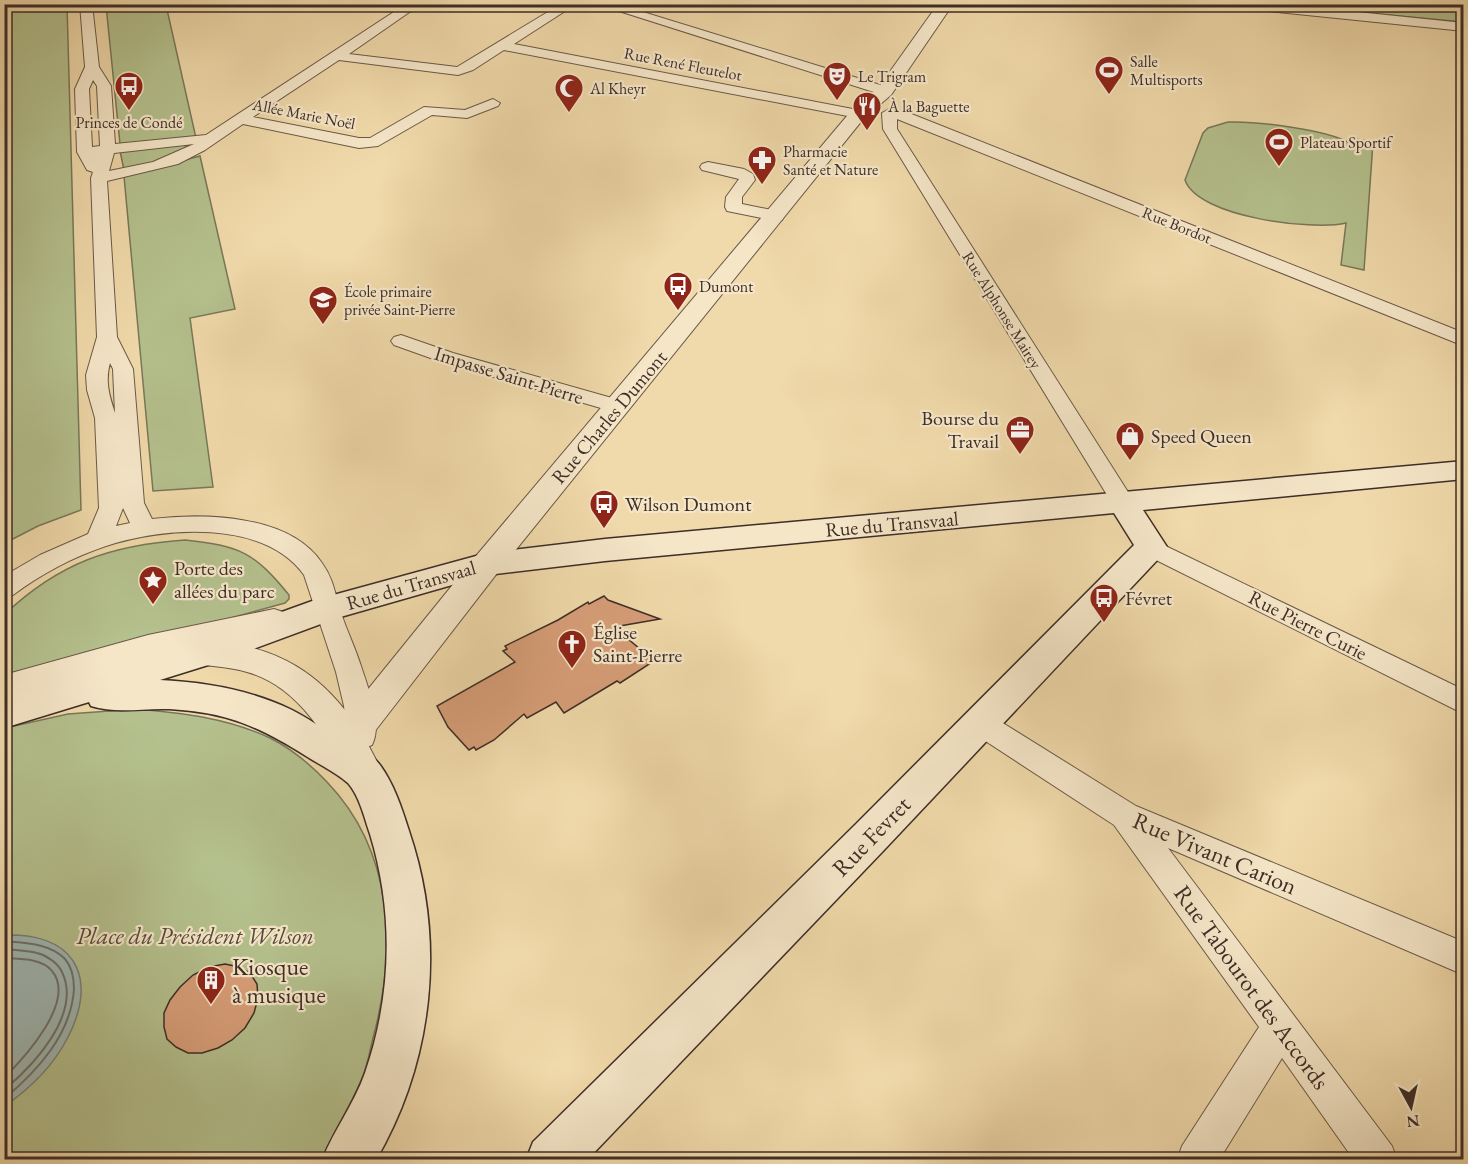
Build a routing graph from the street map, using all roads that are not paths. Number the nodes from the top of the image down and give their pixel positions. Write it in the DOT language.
graph roads {
  1 [pos="86,4"];
  2 [pos="415,4"];
  3 [pos="570,4"];
  4 [pos="603,4"];
  5 [pos="946,4"];
  6 [pos="1239,4"];
  7 [pos="1281,4"];
  8 [pos="1318,12"];
  9 [pos="1464,27"];
  10 [pos="502,46"];
  11 [pos="336,56"];
  12 [pos="92,67"];
  13 [pos="885,91"];
  14 [pos="493,103"];
  15 [pos="889,113"];
  16 [pos="858,114"];
  17 [pos="241,119"];
  18 [pos="212,138"];
  19 [pos="108,149"];
  20 [pos="85,152"];
  21 [pos="708,167"];
  22 [pos="99,178"];
  23 [pos="776,216"];
  24 [pos="107,337"];
  25 [pos="1464,340"];
  26 [pos="401,341"];
  27 [pos="618,407"];
  28 [pos="1464,470"];
  29 [pos="1123,503"];
  30 [pos="145,529"];
  31 [pos="98,539"];
  32 [pos="1151,547"];
  33 [pos="487,564"];
  34 [pos="4,589"];
  35 [pos="327,609"];
  36 [pos="148,648"];
  37 [pos="209,652"];
  38 [pos="1464,703"];
  39 [pos="8,704"];
  40 [pos="362,722"];
  41 [pos="980,723"];
  42 [pos="364,773"];
  43 [pos="1124,815"];
  44 [pos="1464,959"];
  45 [pos="1281,1026"];
  46 [pos="347,1160"];
  47 [pos="551,1160"];
  48 [pos="1196,1160"];
  49 [pos="1378,1160"];
  1 -- 12 [label="street"];
  2 -- 11 [label="street"];
  3 -- 10 [label="street"];
  4 -- 13 [label="street"];
  5 -- 13 [label="street, Rue Charles Dumont"];
  6 -- 8 [label="street"];
  7 -- 8 [label="street"];
  8 -- 9 [label="street"];
  10 -- 11 [label="street"];
  10 -- 16 [label="street, Rue René Fleutelot"];
  11 -- 17 [label="street"];
  12 -- 19 [label="street"];
  12 -- 20 [label="street"];
  13 -- 15 [label="street"];
  13 -- 16 [label="street, Rue Charles Dumont"];
  14 -- 17 [label="street, Allée Marie Noël"];
  15 -- 16 [label="street"];
  15 -- 25 [label="street, Rue Bordot"];
  15 -- 29 [label="street, Rue Alphonse Mairey"];
  16 -- 23 [label="street, Rue Charles Dumont"];
  17 -- 18 [label="street"];
  18 -- 19 [label="street"];
  18 -- 22 [label="street"];
  19 -- 20 [label="street"];
  19 -- 22 [label="street"];
  20 -- 22 [label="street"];
  21 -- 23 [label="street"];
  22 -- 24 [label="street"];
  23 -- 27 [label="street, Rue Charles Dumont"];
  24 -- 30 [label="street"];
  24 -- 31 [label="street"];
  26 -- 27 [label="street, Impasse Saint-Pierre"];
  27 -- 33 [label="street, Rue Charles Dumont"];
  28 -- 29 [label="main road, Rue du Transvaal"];
  29 -- 32 [label="main road"];
  29 -- 33 [label="main road, Rue du Transvaal"];
  30 -- 31 [label="street"];
  30 -- 35 [label="street"];
  31 -- 34 [label="street"];
  32 -- 38 [label="street, Rue Pierre Curie"];
  32 -- 41 [label="main road, Rue Fevret"];
  33 -- 35 [label="main road, Rue du Transvaal"];
  33 -- 40 [label="street, Rue Charles Dumont"];
  35 -- 36 [label="street"];
  35 -- 37 [label="main road"];
  35 -- 40 [label="street"];
  36 -- 37 [label="street"];
  36 -- 39 [label="street"];
  37 -- 39 [label="main road"];
  37 -- 42 [label="street"];
  39 -- 42 [label="main road"];
  40 -- 42 [label="street"];
  41 -- 43 [label="street, Rue Vivant Carion"];
  41 -- 47 [label="main road, Rue Fevret"];
  42 -- 46 [label="main road"];
  43 -- 44 [label="street, Rue Vivant Carion"];
  43 -- 45 [label="street, Rue Tabourot des Accords"];
  45 -- 48 [label="street"];
  45 -- 49 [label="street, Rue Tabourot des Accords"];
}
